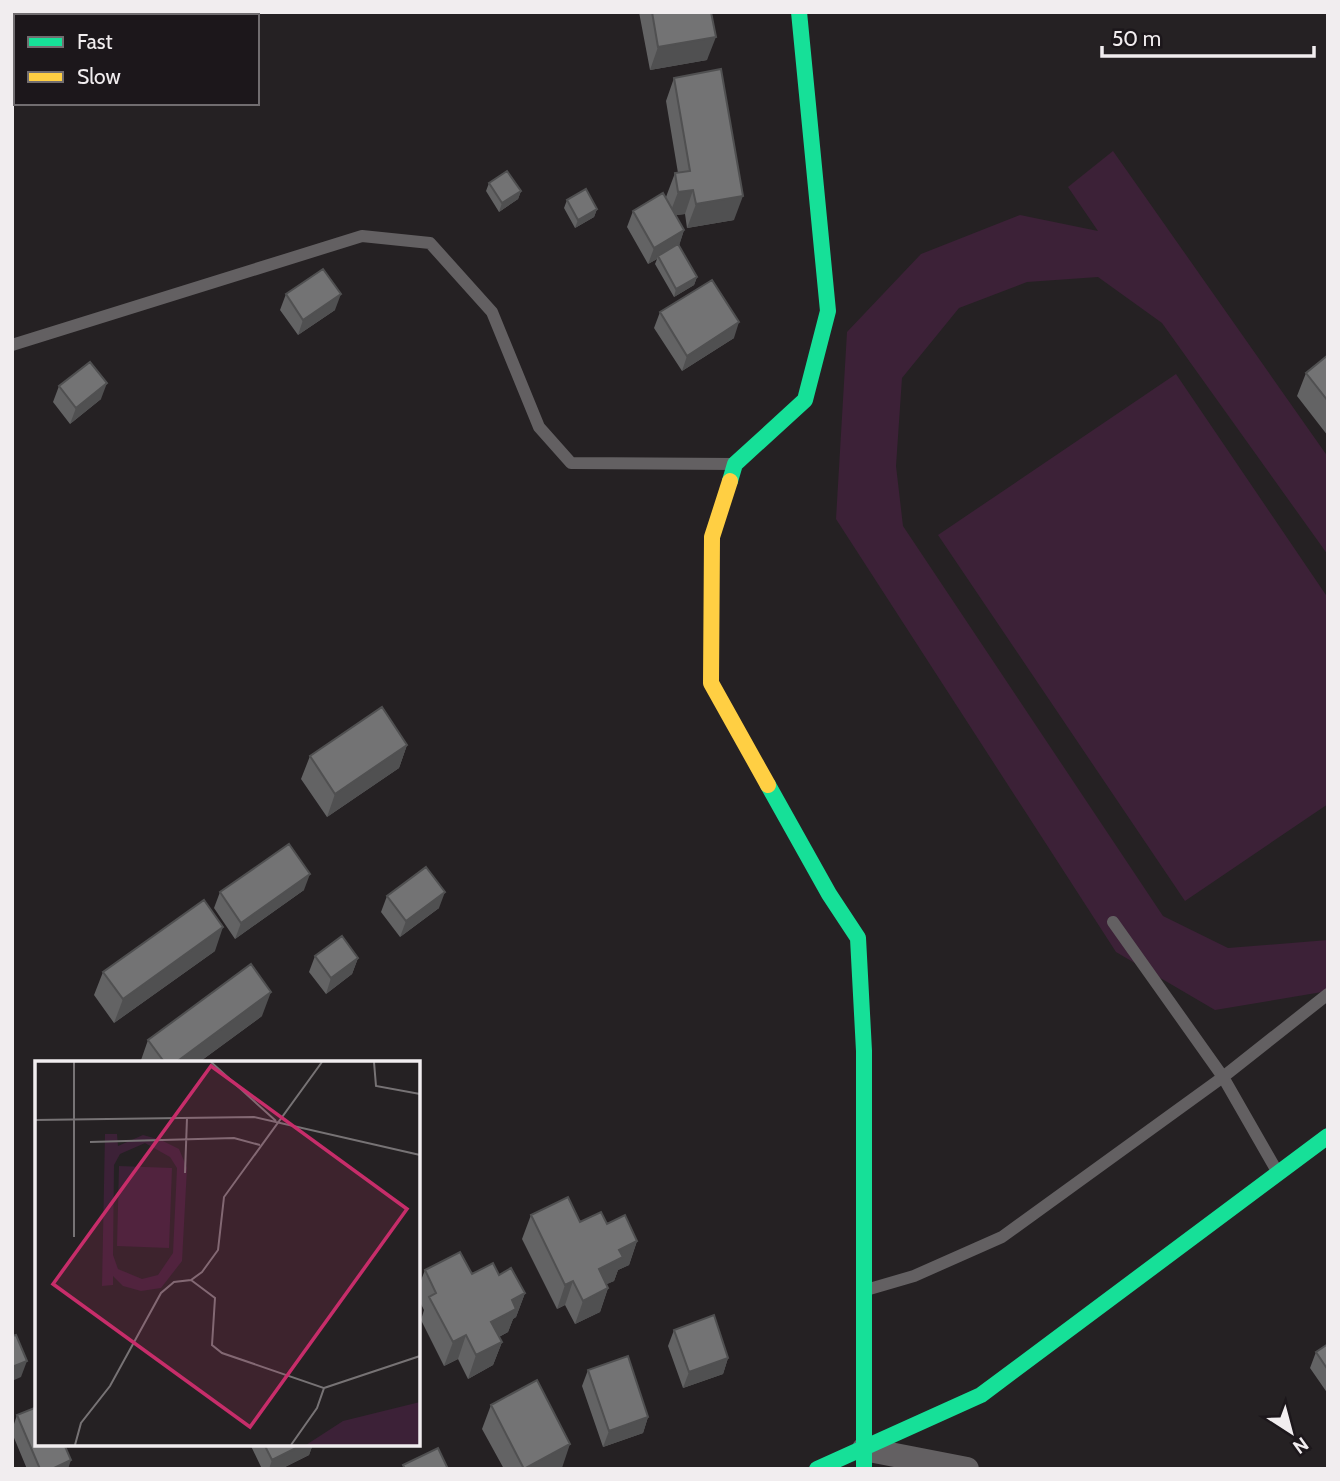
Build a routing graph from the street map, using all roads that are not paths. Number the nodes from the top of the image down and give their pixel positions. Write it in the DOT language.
graph roads {
  1 [pos="799,12"];
  2 [pos="12,345"];
  3 [pos="735,464"];
  4 [pos="1113,922"];
  5 [pos="1328,994"];
  6 [pos="1223,1077"];
  7 [pos="1328,1136"];
  8 [pos="1278,1174"];
  9 [pos="864,1291"];
  10 [pos="864,1459"];
  11 [pos="817,1469"];
  12 [pos="967,1469"];
  1 -- 3 [label="street"];
  2 -- 3 [label="lane"];
  3 -- 9 [label="street"];
  4 -- 6 [label="lane"];
  5 -- 6 [label="lane"];
  6 -- 8 [label="lane"];
  6 -- 9 [label="lane"];
  7 -- 8 [label="street"];
  8 -- 10 [label="street"];
  9 -- 10 [label="street"];
  10 -- 11 [label="street"];
  10 -- 12 [label="street"];
}
